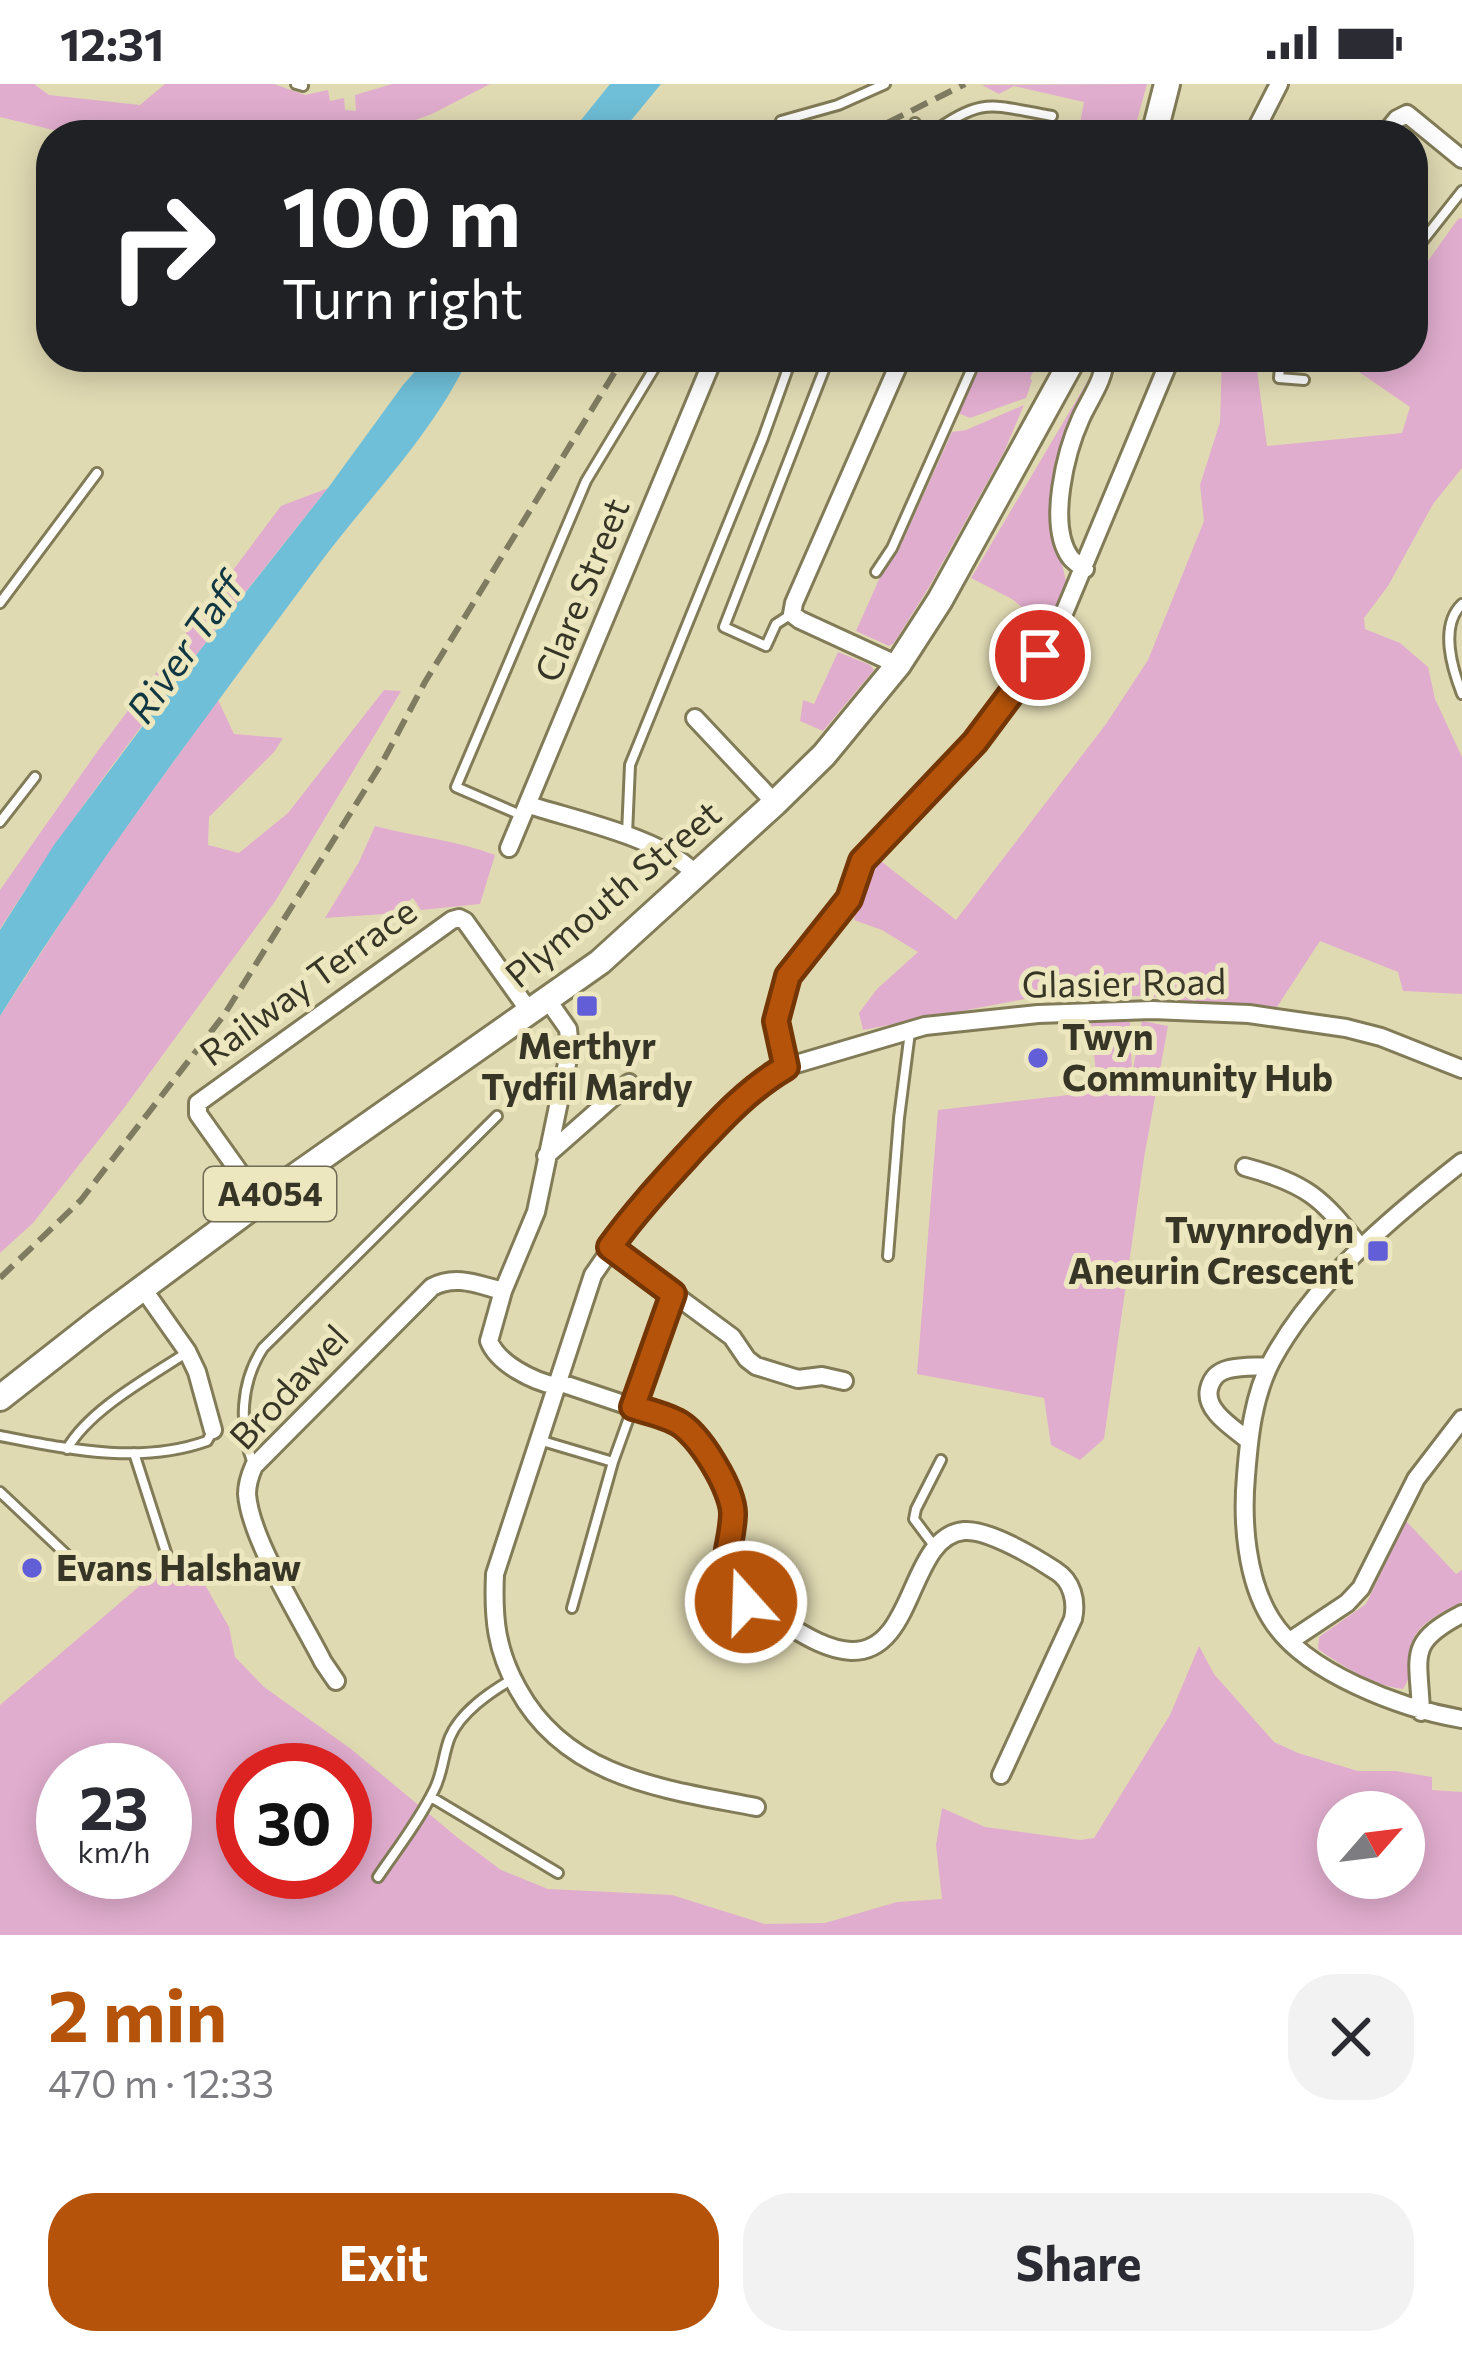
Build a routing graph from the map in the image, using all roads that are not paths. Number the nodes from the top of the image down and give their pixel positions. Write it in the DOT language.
graph roads {
  1 [pos="885,84"];
  2 [pos="1167,84"];
  3 [pos="1279,84"];
  4 [pos="1052,116"];
  5 [pos="785,120"];
  6 [pos="950,120"];
  7 [pos="1158,120"];
  8 [pos="1261,120"];
  9 [pos="1428,131"];
  10 [pos="1462,159"];
  11 [pos="1462,191"];
  12 [pos="1428,234"];
  13 [pos="652,372"];
  14 [pos="708,372"];
  15 [pos="787,372"];
  16 [pos="823,372"];
  17 [pos="895,372"];
  18 [pos="970,372"];
  19 [pos="1066,372"];
  20 [pos="1104,372"];
  21 [pos="1165,372"];
  22 [pos="1280,372"];
  23 [pos="1304,380"];
  24 [pos="97,473"];
  25 [pos="1084,569"];
  26 [pos="876,572"];
  27 [pos="0,603"];
  28 [pos="1462,604"];
  29 [pos="793,614"];
  30 [pos="898,665"];
  31 [pos="1462,694"];
  32 [pos="695,718"];
  33 [pos="35,777"];
  34 [pos="775,803"];
  35 [pos="526,810"];
  36 [pos="0,822"];
  37 [pos="627,836"];
  38 [pos="509,848"];
  39 [pos="697,876"];
  40 [pos="538,1006"];
  41 [pos="910,1030"];
  42 [pos="786,1067"];
  43 [pos="1462,1069"];
  44 [pos="629,1084"];
  45 [pos="497,1116"];
  46 [pos="545,1157"];
  47 [pos="1462,1162"];
  48 [pos="1245,1167"];
  49 [pos="260,1202"];
  50 [pos="610,1247"];
  51 [pos="1361,1248"];
  52 [pos="888,1256"];
  53 [pos="144,1290"];
  54 [pos="503,1292"];
  55 [pos="673,1294"];
  56 [pos="188,1352"];
  57 [pos="1269,1366"];
  58 [pos="844,1381"];
  59 [pos="557,1384"];
  60 [pos="0,1398"];
  61 [pos="633,1407"];
  62 [pos="1462,1419"];
  63 [pos="213,1430"];
  64 [pos="0,1436"];
  65 [pos="537,1439"];
  66 [pos="1249,1441"];
  67 [pos="67,1449"];
  68 [pos="134,1453"];
  69 [pos="940,1460"];
  70 [pos="613,1462"];
  71 [pos="254,1466"];
  72 [pos="0,1492"];
  73 [pos="936,1548"];
  74 [pos="70,1558"];
  75 [pos="172,1568"];
  76 [pos="572,1608"];
  77 [pos="1462,1614"];
  78 [pos="1290,1641"];
  79 [pos="512,1679"];
  80 [pos="336,1681"];
  81 [pos="1421,1712"];
  82 [pos="1462,1719"];
  83 [pos="1001,1775"];
  84 [pos="431,1797"];
  85 [pos="756,1807"];
  86 [pos="558,1873"];
  87 [pos="378,1877"];
  1 -- 5 [label="lane"];
  2 -- 7 [label="main road"];
  3 -- 8 [label="street"];
  4 -- 6 [label="lane"];
  9 -- 10 [label="street"];
  11 -- 12 [label="lane"];
  13 -- 35 [label="lane"];
  14 -- 35 [label="street, Clare Street"];
  15 -- 37 [label="lane"];
  16 -- 29 [label="lane"];
  17 -- 29 [label="street"];
  18 -- 26 [label="lane"];
  19 -- 30 [label="main road, Plymouth Street / A4054"];
  20 -- 25 [label="street"];
  21 -- 25 [label="street"];
  22 -- 23 [label="lane"];
  24 -- 27 [label="lane"];
  25 -- 42 [label="street"];
  28 -- 31 [label="lane"];
  29 -- 30 [label="street"];
  30 -- 34 [label="main road, Plymouth Street / A4054"];
  32 -- 34 [label="street"];
  33 -- 36 [label="lane"];
  34 -- 39 [label="main road, Plymouth Street / A4054"];
  35 -- 37 [label="street"];
  35 -- 38 [label="street, Clare Street"];
  37 -- 39 [label="street"];
  39 -- 40 [label="main road, Plymouth Street / A4054"];
  40 -- 46 [label="street"];
  40 -- 49 [label="main road, Plymouth Street / A4054"];
  40 -- 49 [label="street, Railway Terrace"];
  41 -- 42 [label="street, Glasier Road"];
  41 -- 43 [label="street, Glasier Road"];
  41 -- 52 [label="lane"];
  42 -- 50 [label="street"];
  44 -- 46 [label="street"];
  45 -- 71 [label="lane"];
  46 -- 54 [label="street"];
  47 -- 51 [label="street"];
  48 -- 51 [label="street"];
  49 -- 53 [label="main road, Plymouth Street / A4054"];
  50 -- 55 [label="street"];
  50 -- 59 [label="street"];
  51 -- 57 [label="street"];
  53 -- 56 [label="street"];
  53 -- 60 [label="main road, Plymouth Street / A4054"];
  54 -- 59 [label="street"];
  54 -- 71 [label="street, Brodawel"];
  55 -- 58 [label="street"];
  55 -- 61 [label="lane"];
  56 -- 63 [label="street"];
  56 -- 67 [label="lane"];
  57 -- 66 [label="street"];
  57 -- 66 [label="street"];
  59 -- 61 [label="street"];
  59 -- 65 [label="street"];
  61 -- 70 [label="lane"];
  61 -- 73 [label="street"];
  62 -- 78 [label="street"];
  63 -- 68 [label="lane"];
  64 -- 67 [label="lane"];
  65 -- 70 [label="lane"];
  65 -- 79 [label="street"];
  66 -- 78 [label="street"];
  67 -- 68 [label="lane"];
  68 -- 75 [label="lane"];
  69 -- 73 [label="lane"];
  70 -- 76 [label="lane"];
  71 -- 80 [label="street, Brodawel"];
  72 -- 74 [label="lane"];
  73 -- 83 [label="street"];
  77 -- 81 [label="street"];
  78 -- 81 [label="street"];
  79 -- 84 [label="lane"];
  79 -- 85 [label="street"];
  81 -- 82 [label="street"];
  84 -- 86 [label="lane"];
  84 -- 87 [label="lane"];
}
